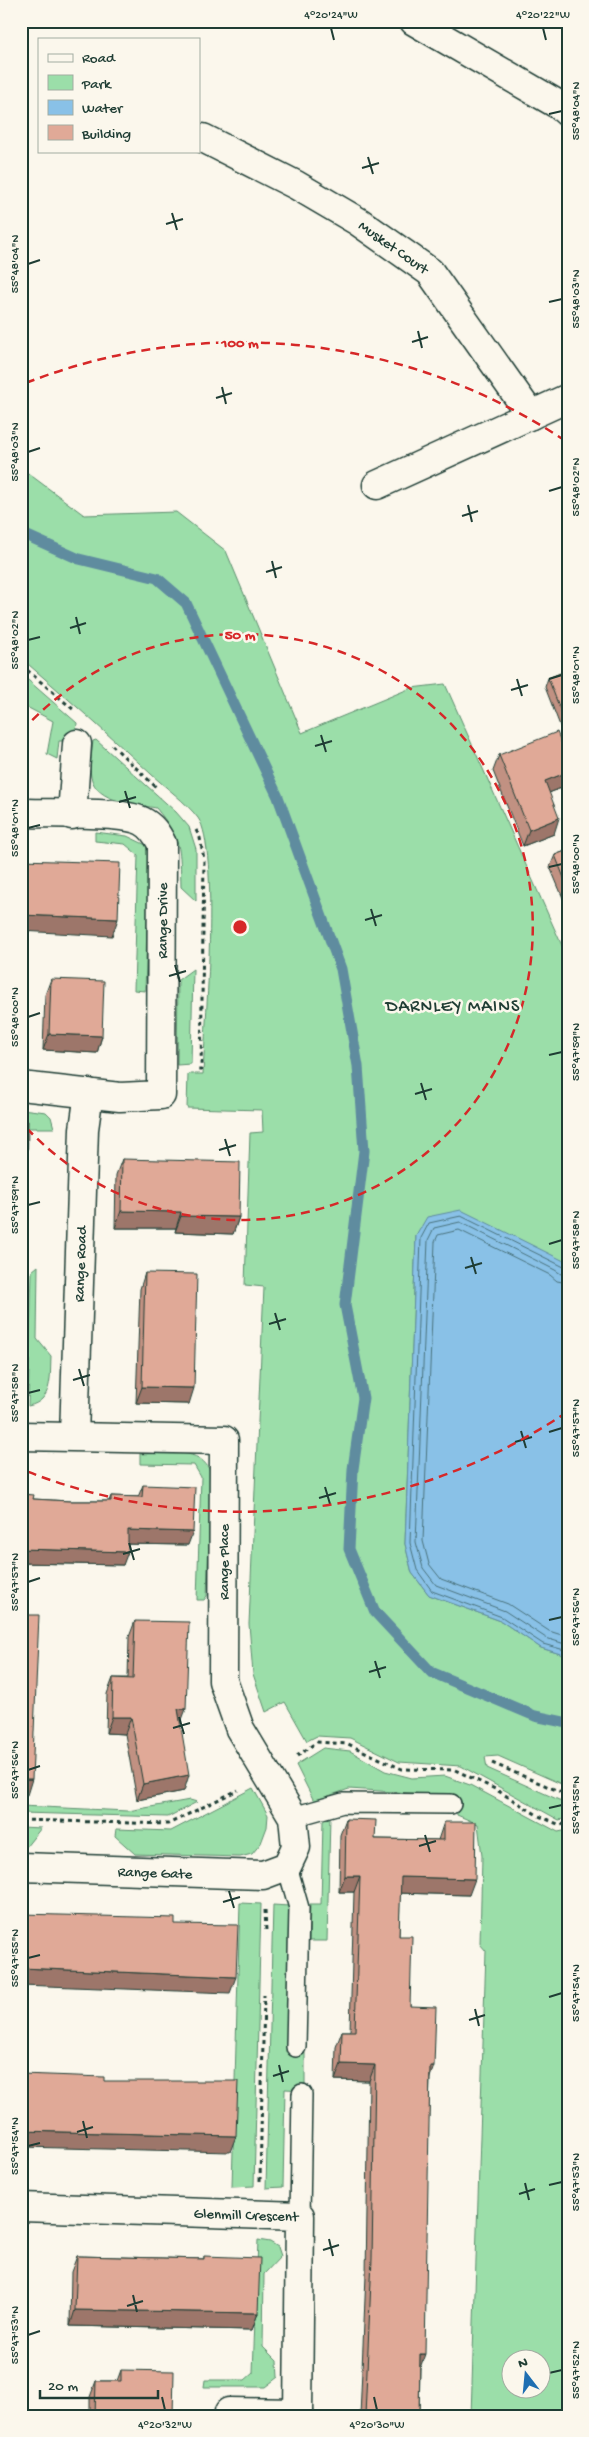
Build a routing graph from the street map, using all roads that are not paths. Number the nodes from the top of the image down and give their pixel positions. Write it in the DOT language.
graph roads {
  1 [pos="414,21"];
  2 [pos="565,103"];
  3 [pos="204,138"];
  4 [pos="568,398"];
  5 [pos="531,415"];
  6 [pos="377,485"];
  7 [pos="77,744"];
  8 [pos="24,813"];
  9 [pos="72,815"];
  10 [pos="21,1086"];
  11 [pos="89,1093"];
  12 [pos="21,1436"];
  13 [pos="74,1436"];
  14 [pos="451,1804"];
  15 [pos="293,1817"];
  16 [pos="21,1867"];
  17 [pos="275,1871"];
  18 [pos="296,2047"];
  19 [pos="302,2094"];
  20 [pos="21,2208"];
  21 [pos="300,2216"];
  22 [pos="298,2414"];
  23 [pos="229,2416"];
  1 -- 2 [label="street"];
  3 -- 5 [label="street, Musket Court"];
  4 -- 5 [label="street"];
  5 -- 6 [label="street"];
  7 -- 9 [label="street"];
  8 -- 9 [label="street, Range Drive"];
  9 -- 11 [label="street, Range Drive"];
  10 -- 11 [label="street, Range Drive"];
  11 -- 13 [label="street, Range Road"];
  12 -- 13 [label="street, Range Place"];
  13 -- 15 [label="street, Range Place"];
  14 -- 15 [label="lane"];
  15 -- 17 [label="street, Range Place"];
  16 -- 17 [label="street, Range Gate"];
  17 -- 18 [label="lane"];
  19 -- 21 [label="lane"];
  20 -- 21 [label="street, Glenmill Crescent"];
  21 -- 22 [label="street, Glenmill Crescent"];
  22 -- 23 [label="street"];
}
